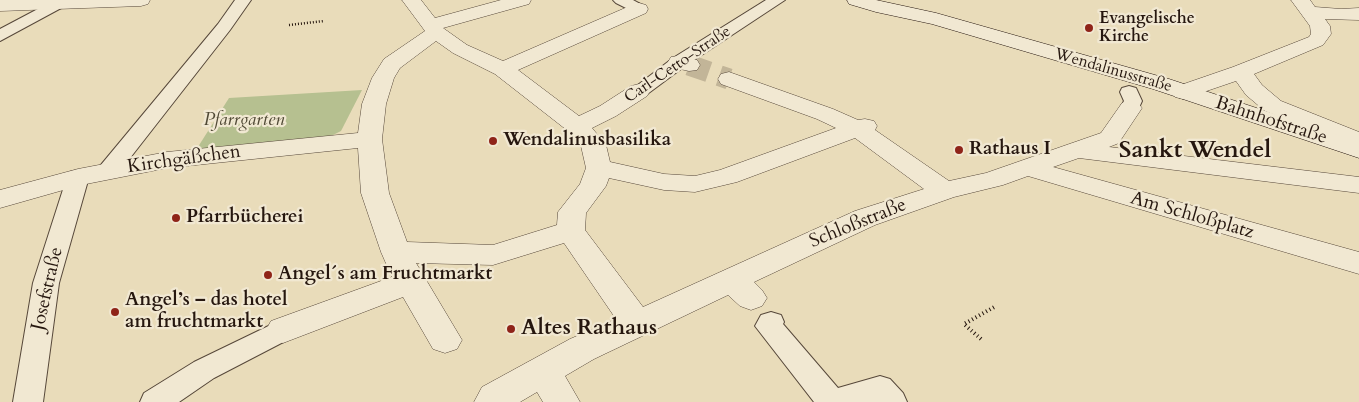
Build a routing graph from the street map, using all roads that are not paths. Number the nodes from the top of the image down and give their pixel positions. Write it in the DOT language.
graph roads {
  1 [pos="141,0"];
  2 [pos="243,0"];
  3 [pos="411,0"];
  4 [pos="522,0"];
  5 [pos="777,0"];
  6 [pos="856,0"];
  7 [pos="58,4"];
  8 [pos="630,4"];
  9 [pos="0,5"];
  10 [pos="1305,6"];
  11 [pos="883,8"];
  12 [pos="1358,14"];
  13 [pos="433,28"];
  14 [pos="0,36"];
  15 [pos="503,69"];
  16 [pos="1241,72"];
  17 [pos="729,79"];
  18 [pos="640,90"];
  19 [pos="1183,92"];
  20 [pos="1130,100"];
  21 [pos="578,126"];
  22 [pos="862,128"];
  23 [pos="370,139"];
  24 [pos="1359,142"];
  25 [pos="1075,150"];
  26 [pos="1359,150"];
  27 [pos="1025,167"];
  28 [pos="599,168"];
  29 [pos="108,171"];
  30 [pos="78,177"];
  31 [pos="1359,185"];
  32 [pos="945,191"];
  33 [pos="0,200"];
  34 [pos="571,231"];
  35 [pos="396,252"];
  36 [pos="1359,263"];
  37 [pos="410,282"];
  38 [pos="770,322"];
  39 [pos="637,323"];
  40 [pos="283,330"];
  41 [pos="445,340"];
  42 [pos="543,372"];
  43 [pos="488,395"];
  44 [pos="28,402"];
  45 [pos="155,402"];
  46 [pos="562,402"];
  47 [pos="833,402"];
  48 [pos="892,402"];
  1 -- 7 [label="street"];
  2 -- 29 [label="lane"];
  3 -- 13 [label="street"];
  4 -- 13 [label="street"];
  5 -- 18 [label="lane, Carl-Cetto-Straße"];
  6 -- 11 [label="street, Wendalinusstraße"];
  7 -- 9 [label="street"];
  7 -- 14 [label="lane"];
  8 -- 15 [label="street"];
  10 -- 12 [label="street"];
  10 -- 16 [label="street"];
  11 -- 19 [label="street, Wendalinusstraße"];
  11 -- 20 [label="street, Wendalinusstraße"];
  13 -- 15 [label="street"];
  13 -- 23 [label="street"];
  15 -- 21 [label="street"];
  16 -- 19 [label="street"];
  16 -- 24 [label="street, Bahnhofstraße"];
  17 -- 22 [label="street"];
  18 -- 21 [label="street, Carl-Cetto-Straße"];
  19 -- 20 [label="street, Wendalinusstraße"];
  19 -- 26 [label="street, Bahnhofstraße"];
  20 -- 25 [label="street, Schloßstraße"];
  21 -- 28 [label="street"];
  22 -- 28 [label="street"];
  22 -- 32 [label="street"];
  23 -- 29 [label="street, Kirchgäßchen"];
  23 -- 35 [label="street"];
  25 -- 27 [label="street, Schloßstraße"];
  25 -- 31 [label="street"];
  27 -- 32 [label="street, Schloßstraße"];
  27 -- 36 [label="street, Am Schloßplatz"];
  28 -- 34 [label="street"];
  29 -- 30 [label="street, Kirchgäßchen"];
  30 -- 33 [label="street, Kirchgäßchen"];
  30 -- 44 [label="lane, Josefstraße"];
  32 -- 39 [label="street, Schloßstraße"];
  34 -- 35 [label="street"];
  34 -- 39 [label="street"];
  35 -- 37 [label="street"];
  37 -- 40 [label="street"];
  37 -- 41 [label="street"];
  38 -- 47 [label="lane"];
  39 -- 42 [label="street, Schloßstraße"];
  40 -- 45 [label="lane"];
  42 -- 43 [label="street, Schloßstraße"];
  42 -- 46 [label="street"];
  47 -- 48 [label="lane"];
}
